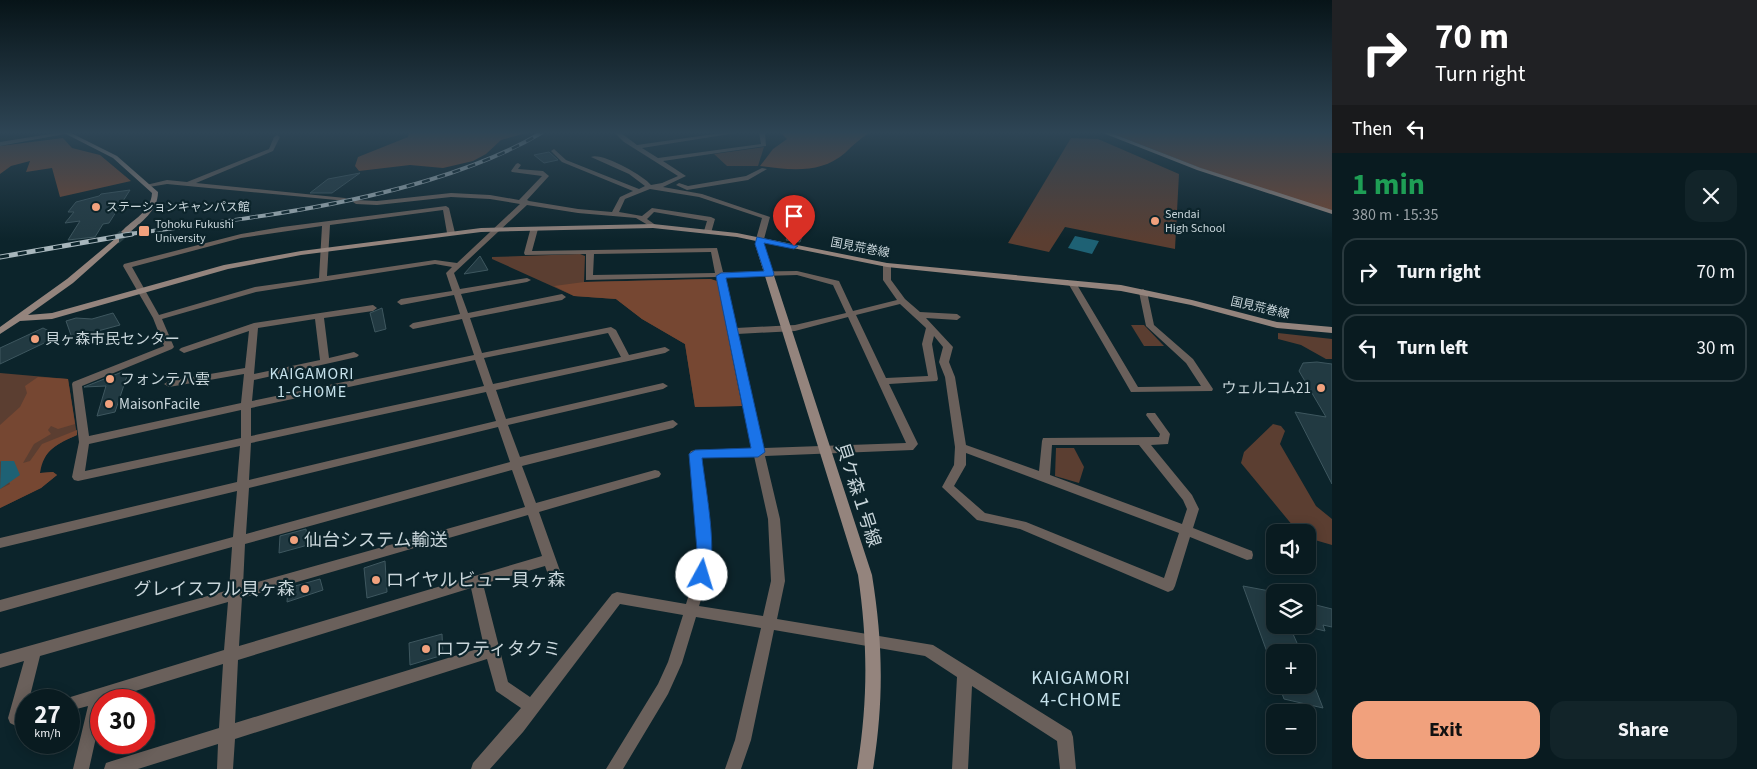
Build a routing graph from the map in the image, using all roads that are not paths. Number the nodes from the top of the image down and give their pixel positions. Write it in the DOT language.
graph roads {
  1 [pos="129,169"];
  2 [pos="225,169"];
  3 [pos="515,169"];
  4 [pos="583,169"];
  5 [pos="620,169"];
  6 [pos="671,169"];
  7 [pos="763,169"];
  8 [pos="1199,169"];
  9 [pos="671,183"];
  10 [pos="149,185"];
  11 [pos="185,185"];
  12 [pos="649,187"];
  13 [pos="638,192"];
  14 [pos="345,200"];
  15 [pos="356,202"];
  16 [pos="524,202"];
  17 [pos="1332,212"];
  18 [pos="615,214"];
  19 [pos="644,218"];
  20 [pos="326,224"];
  21 [pos="654,226"];
  22 [pos="496,229"];
  23 [pos="534,229"];
  24 [pos="708,230"];
  25 [pos="125,232"];
  26 [pos="451,233"];
  27 [pos="760,239"];
  28 [pos="116,240"];
  29 [pos="324,250"];
  30 [pos="590,252"];
  31 [pos="457,265"];
  32 [pos="887,265"];
  33 [pos="770,274"];
  34 [pos="721,276"];
  35 [pos="323,279"];
  36 [pos="527,280"];
  37 [pos="1072,284"];
  38 [pos="141,291"];
  39 [pos="457,292"];
  40 [pos="1143,292"];
  41 [pos="562,297"];
  42 [pos="902,301"];
  43 [pos="401,302"];
  44 [pos="373,308"];
  45 [pos="850,313"];
  46 [pos="918,315"];
  47 [pos="465,316"];
  48 [pos="19,318"];
  49 [pos="157,318"];
  50 [pos="319,318"];
  51 [pos="957,318"];
  52 [pos="254,326"];
  53 [pos="413,326"];
  54 [pos="931,327"];
  55 [pos="787,329"];
  56 [pos="1332,330"];
  57 [pos="0,331"];
  58 [pos="733,331"];
  59 [pos="184,350"];
  60 [pos="665,350"];
  61 [pos="354,355"];
  62 [pos="479,356"];
  63 [pos="626,358"];
  64 [pos="325,361"];
  65 [pos="250,374"];
  66 [pos="882,381"];
  67 [pos="169,384"];
  68 [pos="490,386"];
  69 [pos="663,386"];
  70 [pos="246,406"];
  71 [pos="1151,415"];
  72 [pos="501,423"];
  73 [pos="674,424"];
  74 [pos="246,440"];
  75 [pos="84,441"];
  76 [pos="1143,442"];
  77 [pos="961,447"];
  78 [pos="825,449"];
  79 [pos="758,452"];
  80 [pos="515,466"];
  81 [pos="656,474"];
  82 [pos="1044,478"];
  83 [pos="243,486"];
  84 [pos="532,508"];
  85 [pos="1185,530"];
  86 [pos="238,540"];
  87 [pos="0,544"];
  88 [pos="1248,555"];
  89 [pos="549,559"];
  90 [pos="476,582"];
  91 [pos="557,582"];
  92 [pos="235,593"];
  93 [pos="0,606"];
  94 [pos="692,609"];
  95 [pos="770,622"];
  96 [pos="874,640"];
  97 [pos="492,651"];
  98 [pos="34,652"];
  99 [pos="231,656"];
  100 [pos="0,661"];
  101 [pos="965,674"];
  102 [pos="24,689"];
  103 [pos="118,689"];
  104 [pos="532,707"];
  105 [pos="90,730"];
  106 [pos="227,734"];
  107 [pos="81,769"];
  108 [pos="112,769"];
  109 [pos="225,769"];
  110 [pos="480,769"];
  111 [pos="614,769"];
  112 [pos="732,769"];
  113 [pos="865,769"];
  114 [pos="960,769"];
  115 [pos="1068,769"];
  1 -- 10 [label="street"];
  2 -- 11 [label="street"];
  3 -- 16 [label="street"];
  4 -- 13 [label="street"];
  5 -- 12 [label="street"];
  6 -- 9 [label="street"];
  7 -- 9 [label="street"];
  8 -- 17 [label="street"];
  9 -- 12 [label="street"];
  10 -- 11 [label="street"];
  10 -- 25 [label="street"];
  11 -- 14 [label="street"];
  12 -- 13 [label="street"];
  12 -- 27 [label="street"];
  13 -- 18 [label="street"];
  15 -- 16 [label="street"];
  16 -- 18 [label="street"];
  16 -- 22 [label="street"];
  18 -- 19 [label="street"];
  19 -- 21 [label="street"];
  19 -- 24 [label="street"];
  20 -- 26 [label="street"];
  20 -- 29 [label="street"];
  20 -- 38 [label="street"];
  21 -- 23 [label="street, 国見荒巻線"];
  21 -- 24 [label="street, 国見荒巻線"];
  22 -- 23 [label="street, 国見荒巻線"];
  22 -- 26 [label="street, 国見荒巻線"];
  22 -- 31 [label="street"];
  23 -- 30 [label="street"];
  24 -- 27 [label="street, 国見荒巻線"];
  26 -- 29 [label="street, 国見荒巻線"];
  27 -- 32 [label="street, 国見荒巻線"];
  27 -- 33 [label="street, 貝ケ森１号線"];
  28 -- 48 [label="street"];
  29 -- 35 [label="street"];
  29 -- 38 [label="street, 国見荒巻線"];
  30 -- 34 [label="street"];
  30 -- 34 [label="street"];
  31 -- 35 [label="street"];
  31 -- 39 [label="street"];
  32 -- 37 [label="street, 国見荒巻線"];
  32 -- 42 [label="street"];
  33 -- 34 [label="street"];
  33 -- 45 [label="street"];
  33 -- 55 [label="street, 貝ケ森１号線"];
  34 -- 58 [label="street"];
  35 -- 49 [label="street"];
  36 -- 39 [label="street"];
  37 -- 40 [label="street, 国見荒巻線"];
  37 -- 40 [label="street"];
  38 -- 48 [label="street, 国見荒巻線"];
  38 -- 49 [label="street"];
  39 -- 43 [label="street"];
  39 -- 47 [label="street"];
  40 -- 56 [label="street, 国見荒巻線"];
  41 -- 47 [label="street"];
  42 -- 45 [label="street"];
  42 -- 46 [label="street"];
  44 -- 50 [label="street"];
  45 -- 55 [label="street"];
  45 -- 66 [label="street"];
  46 -- 51 [label="street"];
  46 -- 54 [label="street"];
  47 -- 53 [label="street"];
  47 -- 62 [label="street"];
  48 -- 57 [label="street"];
  49 -- 75 [label="street"];
  50 -- 52 [label="street"];
  50 -- 64 [label="street"];
  52 -- 59 [label="street"];
  52 -- 65 [label="street"];
  54 -- 66 [label="street"];
  54 -- 77 [label="street"];
  55 -- 58 [label="street"];
  55 -- 78 [label="street, 貝ケ森１号線"];
  58 -- 79 [label="street"];
  60 -- 63 [label="street"];
  61 -- 64 [label="street"];
  62 -- 63 [label="street"];
  62 -- 68 [label="street"];
  62 -- 70 [label="street"];
  63 -- 68 [label="street"];
  64 -- 65 [label="street"];
  65 -- 67 [label="street"];
  65 -- 70 [label="street"];
  66 -- 78 [label="street"];
  68 -- 72 [label="street"];
  68 -- 74 [label="street"];
  69 -- 72 [label="street"];
  70 -- 74 [label="street"];
  70 -- 75 [label="street"];
  71 -- 76 [label="street"];
  72 -- 80 [label="street"];
  72 -- 83 [label="street"];
  73 -- 80 [label="street"];
  74 -- 75 [label="street"];
  74 -- 83 [label="street"];
  76 -- 82 [label="street"];
  76 -- 85 [label="street"];
  77 -- 82 [label="street"];
  77 -- 85 [label="street"];
  78 -- 79 [label="street"];
  78 -- 96 [label="street, 貝ケ森１号線"];
  79 -- 94 [label="street"];
  79 -- 95 [label="street"];
  80 -- 84 [label="street"];
  80 -- 86 [label="street"];
  81 -- 84 [label="street"];
  82 -- 85 [label="street"];
  83 -- 86 [label="street"];
  83 -- 87 [label="street"];
  84 -- 89 [label="street"];
  84 -- 92 [label="street"];
  85 -- 88 [label="street"];
  86 -- 92 [label="street"];
  86 -- 93 [label="street"];
  89 -- 90 [label="street"];
  89 -- 91 [label="street"];
  90 -- 97 [label="street"];
  90 -- 99 [label="street"];
  92 -- 98 [label="street"];
  92 -- 99 [label="street"];
  94 -- 95 [label="street"];
  94 -- 104 [label="street"];
  94 -- 111 [label="street"];
  95 -- 96 [label="street"];
  95 -- 112 [label="street"];
  96 -- 101 [label="street"];
  96 -- 113 [label="street, 貝ケ森１号線"];
  97 -- 104 [label="street"];
  97 -- 106 [label="street"];
  98 -- 100 [label="street"];
  98 -- 102 [label="street"];
  99 -- 103 [label="street"];
  99 -- 106 [label="street"];
  101 -- 114 [label="street"];
  101 -- 115 [label="street"];
  104 -- 110 [label="street"];
  105 -- 107 [label="street"];
  106 -- 108 [label="street"];
  106 -- 109 [label="street"];
}
